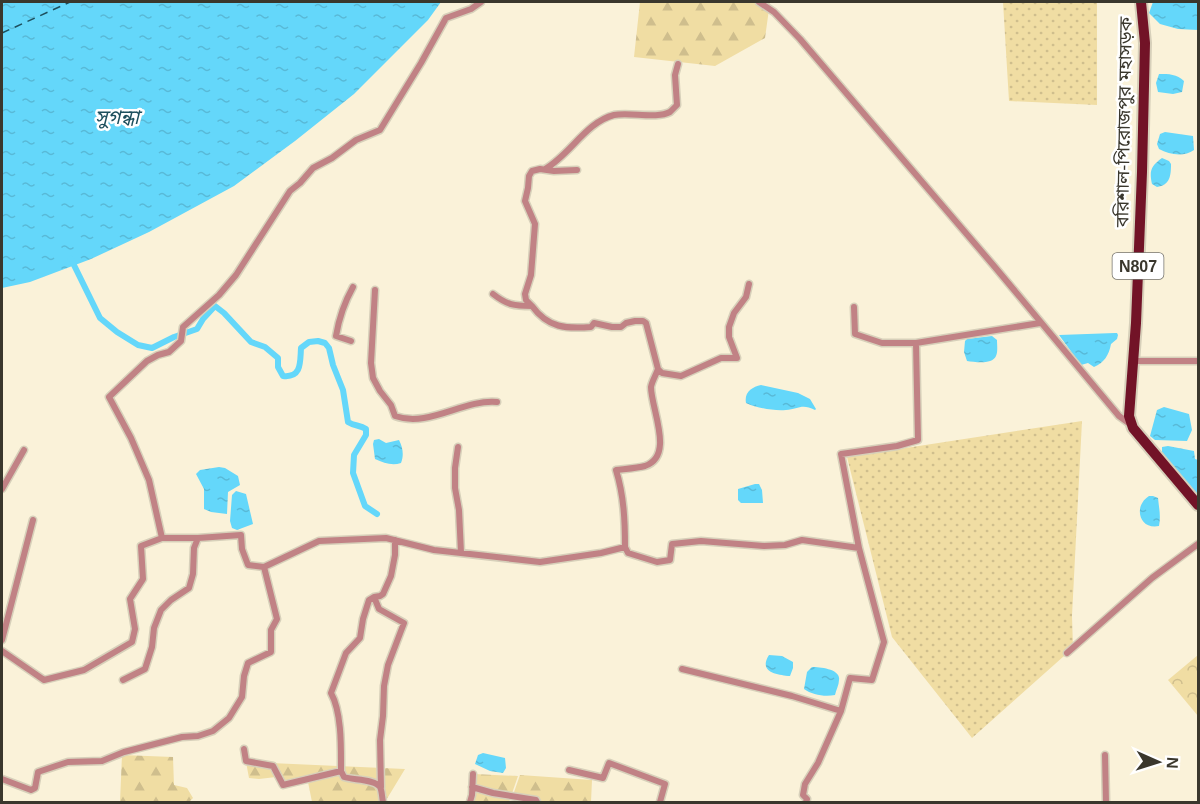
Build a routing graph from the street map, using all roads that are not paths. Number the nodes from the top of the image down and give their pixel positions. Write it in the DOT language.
graph roads {
  1 [pos="481,2"];
  2 [pos="759,2"];
  3 [pos="1141,2"];
  4 [pos="678,64"];
  5 [pos="545,170"];
  6 [pos="577,170"];
  7 [pos="748,284"];
  8 [pos="353,287"];
  9 [pos="375,290"];
  10 [pos="493,294"];
  11 [pos="531,306"];
  12 [pos="854,306"];
  13 [pos="1040,323"];
  14 [pos="351,341"];
  15 [pos="916,343"];
  16 [pos="1198,360"];
  17 [pos="1133,361"];
  18 [pos="658,369"];
  19 [pos="497,402"];
  20 [pos="1132,426"];
  21 [pos="458,447"];
  22 [pos="24,450"];
  23 [pos="2,489"];
  24 [pos="1198,505"];
  25 [pos="33,520"];
  26 [pos="162,538"];
  27 [pos="198,538"];
  28 [pos="394,540"];
  29 [pos="1198,544"];
  30 [pos="625,547"];
  31 [pos="859,548"];
  32 [pos="461,553"];
  33 [pos="264,567"];
  34 [pos="374,597"];
  35 [pos="2,640"];
  36 [pos="2,651"];
  37 [pos="1067,653"];
  38 [pos="682,669"];
  39 [pos="123,680"];
  40 [pos="841,711"];
  41 [pos="244,749"];
  42 [pos="1105,755"];
  43 [pos="569,770"];
  44 [pos="342,771"];
  45 [pos="473,774"];
  46 [pos="2,779"];
  47 [pos="472,787"];
  48 [pos="381,788"];
  49 [pos="382,802"];
  50 [pos="470,802"];
  51 [pos="537,802"];
  52 [pos="660,802"];
  53 [pos="806,802"];
  54 [pos="1106,802"];
  1 -- 26 [label="street"];
  2 -- 13 [label="street"];
  3 -- 17 [label="highway, বরিশাল-পিরোজপুর মহাসড়ক / N807"];
  4 -- 5 [label="street"];
  5 -- 6 [label="street"];
  5 -- 11 [label="street"];
  7 -- 18 [label="street"];
  8 -- 14 [label="street"];
  9 -- 19 [label="street"];
  10 -- 11 [label="street"];
  11 -- 18 [label="street"];
  12 -- 15 [label="street"];
  13 -- 15 [label="street"];
  13 -- 20 [label="street"];
  15 -- 31 [label="street"];
  16 -- 17 [label="street"];
  17 -- 20 [label="highway, বরিশাল-পিরোজপুর মহাসড়ক / N807"];
  18 -- 30 [label="street"];
  20 -- 24 [label="highway"];
  21 -- 32 [label="street"];
  22 -- 23 [label="street"];
  25 -- 35 [label="street"];
  26 -- 27 [label="street"];
  26 -- 36 [label="street"];
  27 -- 33 [label="street"];
  27 -- 39 [label="street"];
  28 -- 32 [label="street"];
  28 -- 33 [label="street"];
  28 -- 34 [label="street"];
  29 -- 37 [label="street"];
  30 -- 31 [label="street"];
  30 -- 32 [label="street"];
  31 -- 40 [label="street"];
  33 -- 46 [label="street"];
  34 -- 44 [label="street"];
  34 -- 48 [label="street"];
  38 -- 40 [label="street"];
  40 -- 53 [label="street"];
  41 -- 44 [label="street"];
  42 -- 54 [label="street"];
  43 -- 52 [label="street"];
  44 -- 48 [label="street"];
  45 -- 47 [label="street"];
  47 -- 50 [label="street"];
  47 -- 51 [label="street"];
  48 -- 49 [label="street"];
}
